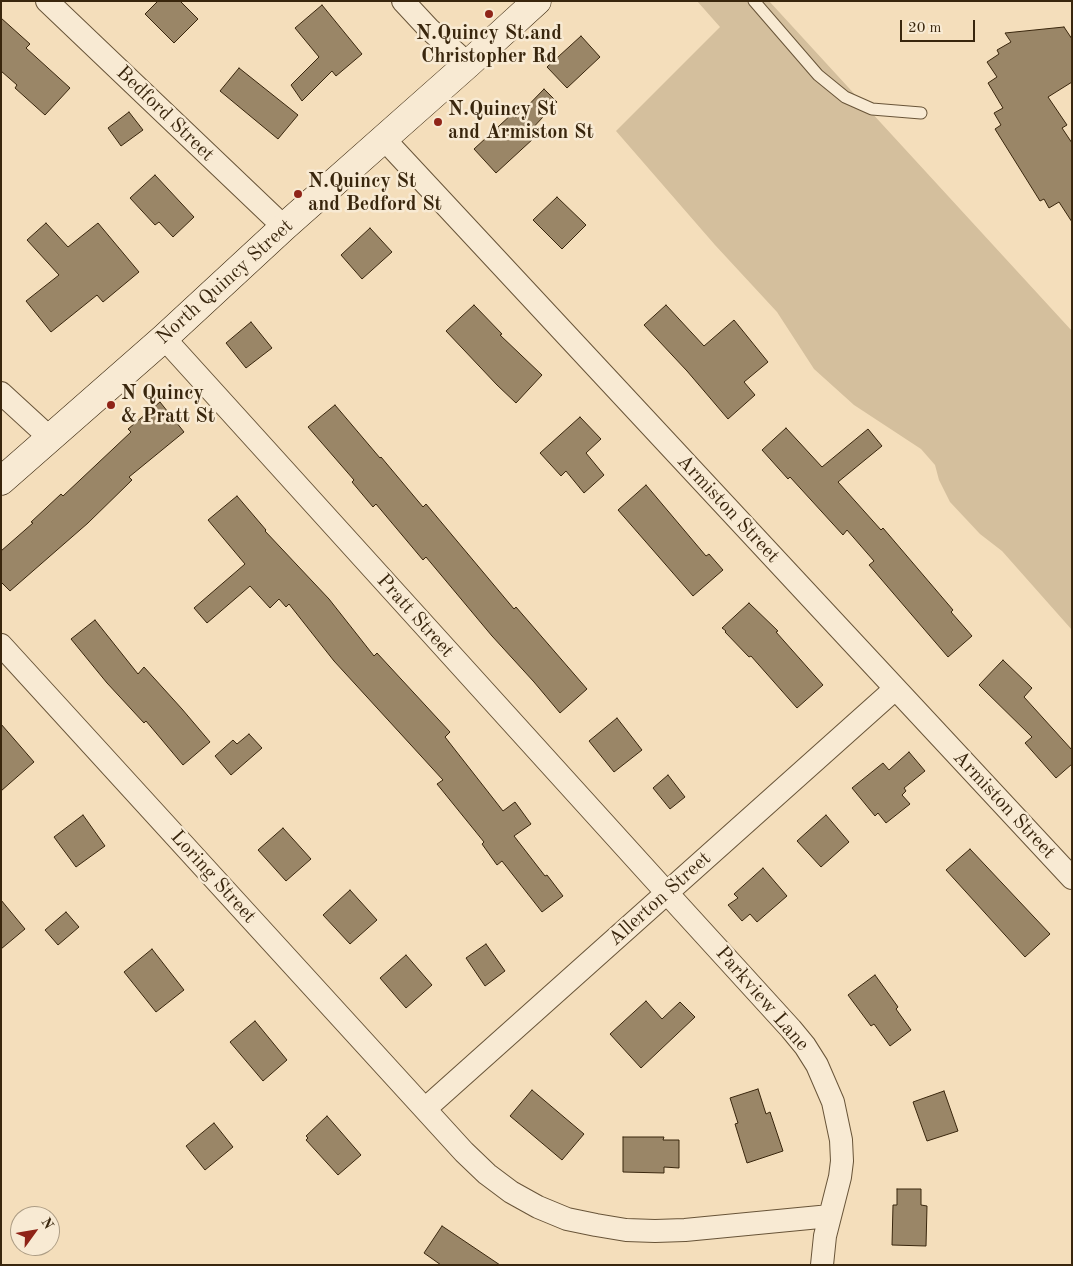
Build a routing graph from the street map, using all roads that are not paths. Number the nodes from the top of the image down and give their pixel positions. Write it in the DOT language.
graph roads {
  1 [pos="47,1"];
  2 [pos="403,1"];
  3 [pos="537,1"];
  4 [pos="754,1"];
  5 [pos="468,64"];
  6 [pos="922,113"];
  7 [pos="384,139"];
  8 [pos="284,227"];
  9 [pos="164,338"];
  10 [pos="1,393"];
  11 [pos="50,438"];
  12 [pos="1,481"];
  13 [pos="1,645"];
  14 [pos="895,689"];
  15 [pos="1072,878"];
  16 [pos="667,893"];
  17 [pos="425,1109"];
  18 [pos="830,1216"];
  19 [pos="822,1265"];
  1 -- 8 [label="street, Bedford Street"];
  2 -- 5 [label="street"];
  3 -- 5 [label="main road, North Quincy Street"];
  4 -- 6 [label="lane"];
  5 -- 7 [label="main road, North Quincy Street"];
  7 -- 8 [label="main road, North Quincy Street"];
  7 -- 14 [label="street, Armiston Street"];
  8 -- 9 [label="main road, North Quincy Street"];
  9 -- 11 [label="main road, North Quincy Street"];
  9 -- 16 [label="street, Pratt Street"];
  10 -- 11 [label="street"];
  11 -- 12 [label="main road, North Quincy Street"];
  13 -- 17 [label="street, Loring Street"];
  14 -- 15 [label="street, Armiston Street"];
  14 -- 16 [label="street, Allerton Street"];
  16 -- 17 [label="street, Allerton Street"];
  16 -- 18 [label="street, Parkview Lane"];
  17 -- 18 [label="street, Loring Street"];
  18 -- 19 [label="street, Parkview Lane"];
}
